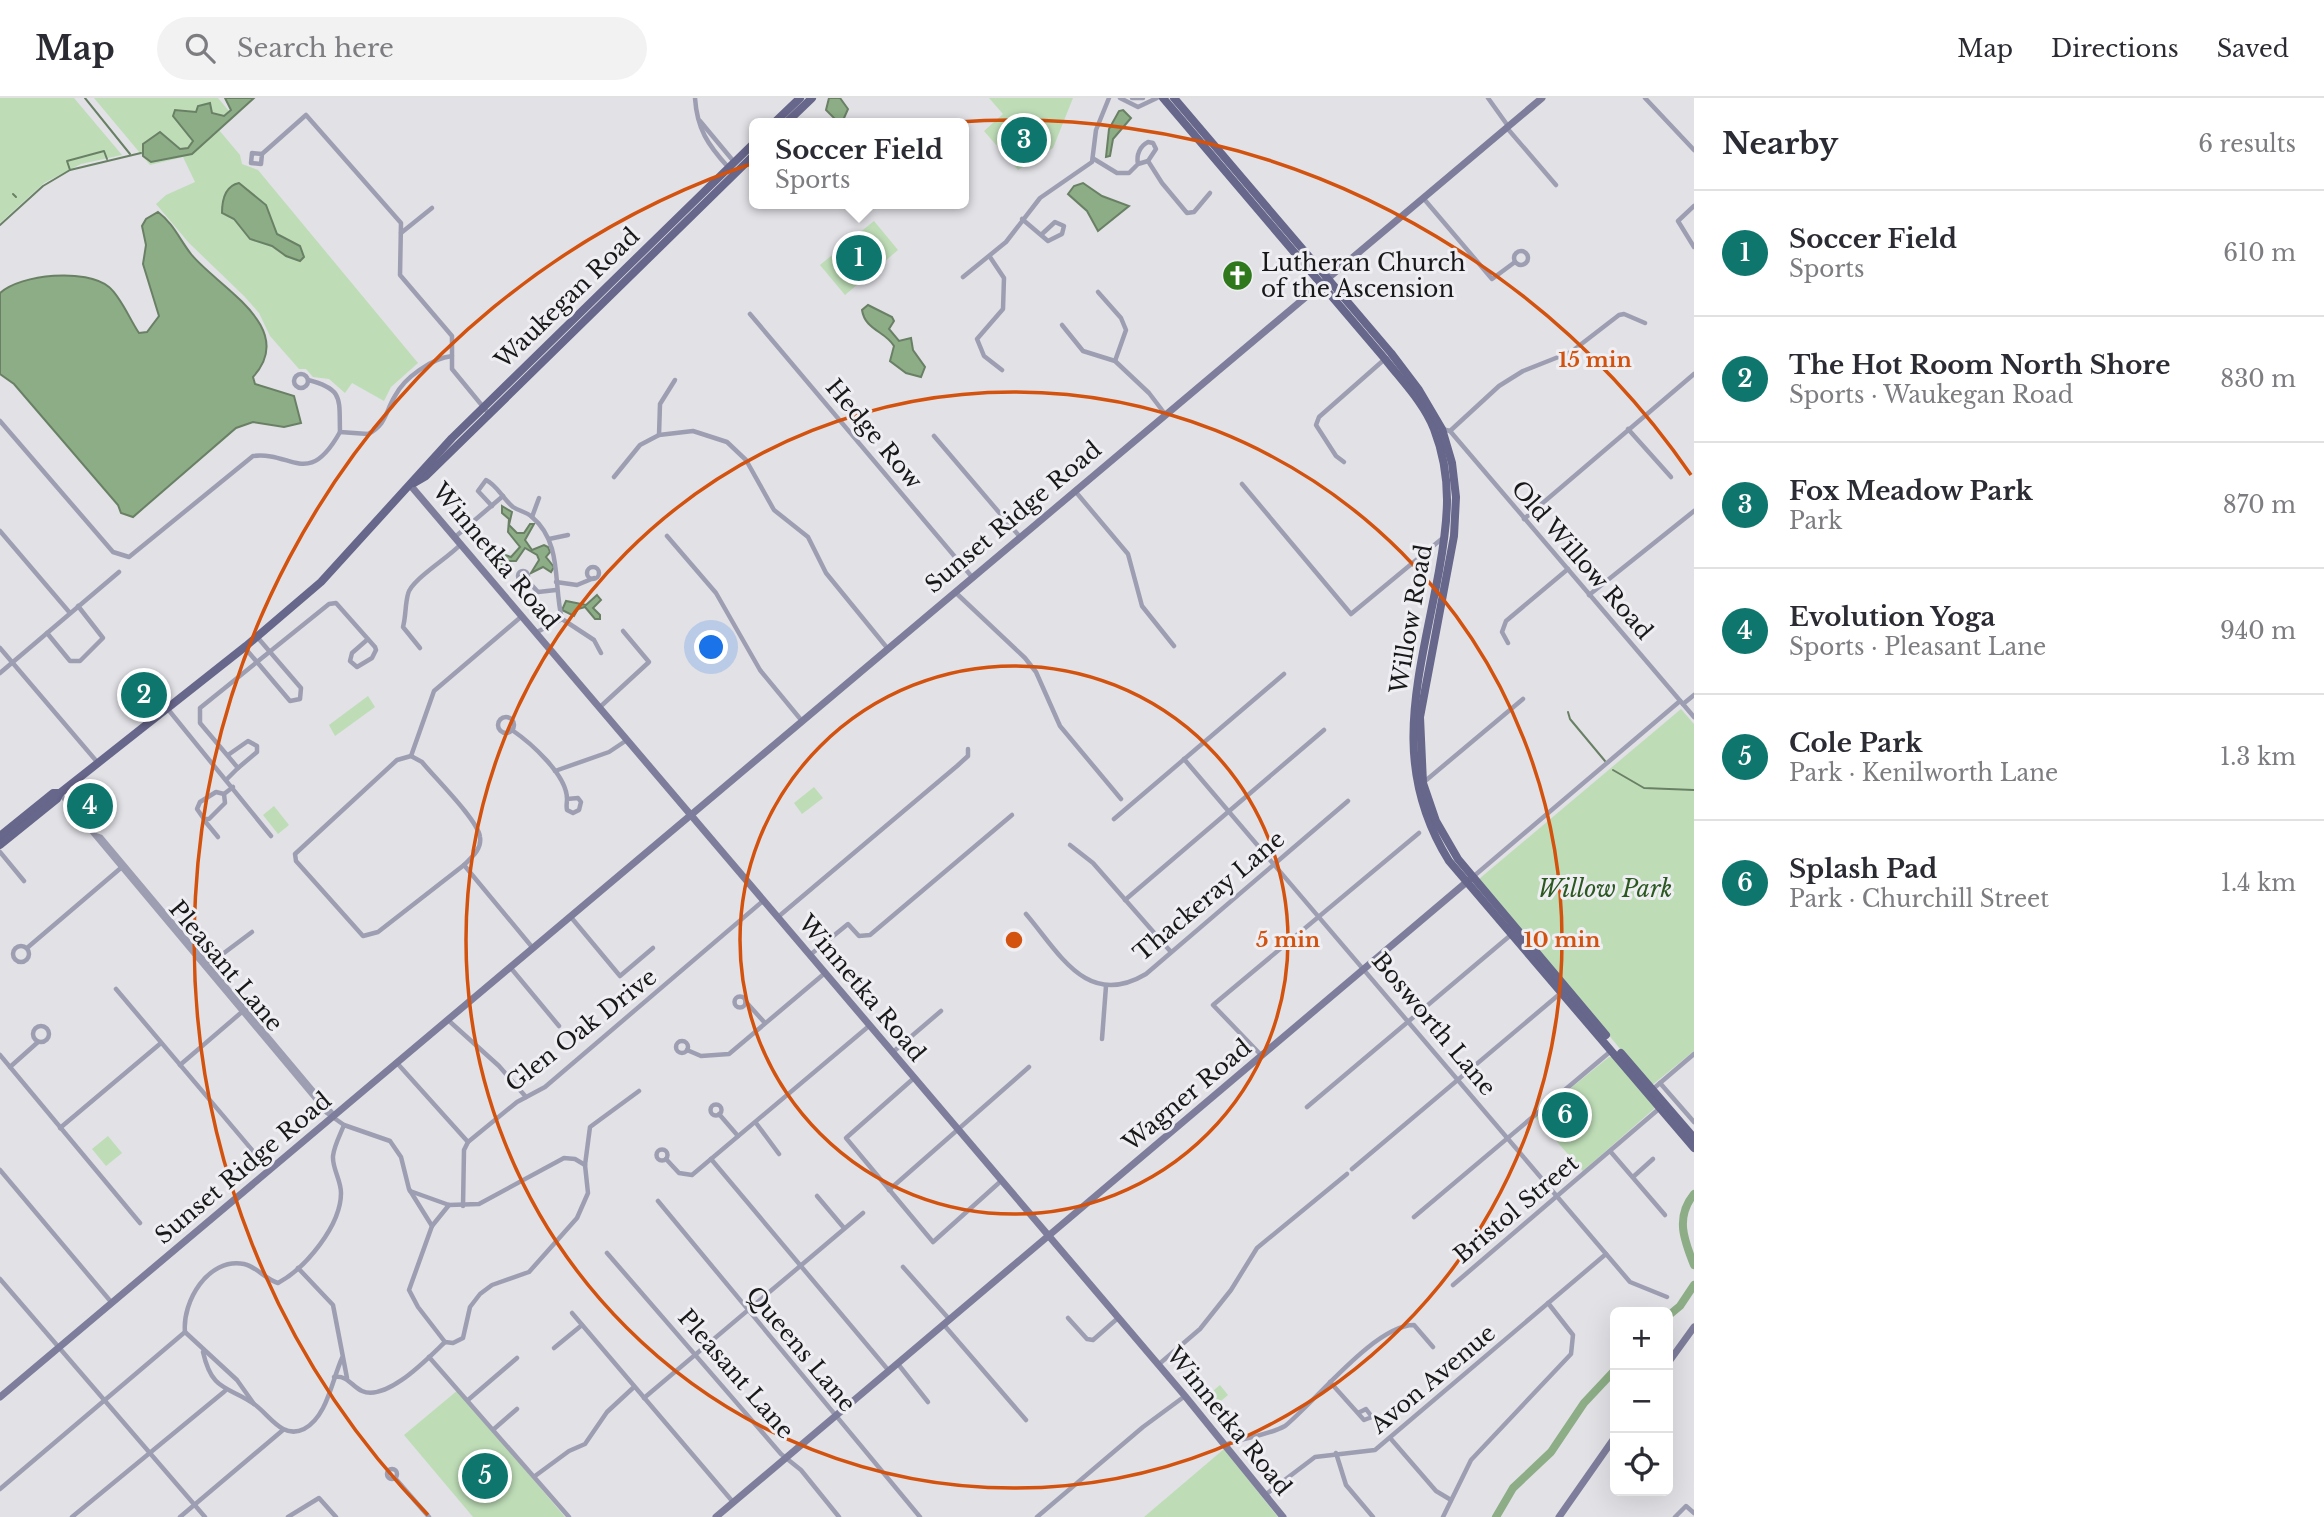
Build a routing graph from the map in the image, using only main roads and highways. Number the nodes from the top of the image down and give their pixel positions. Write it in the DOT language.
graph roads {
  1 [pos="800,98"];
  2 [pos="812,98"];
  3 [pos="1163,98"];
  4 [pos="1174,98"];
  5 [pos="779,118"];
  6 [pos="791,118"];
  7 [pos="749,149"];
  8 [pos="749,158"];
  9 [pos="734,168"];
  10 [pos="1322,282"];
  11 [pos="1388,356"];
  12 [pos="1450,535"];
  13 [pos="60,793"];
  14 [pos="0,836"];
  15 [pos="0,845"];
  16 [pos="1470,879"];
  17 [pos="1663,1106"];
  18 [pos="1694,1138"];
  19 [pos="1694,1148"];
  1 -- 5 [label="main road"];
  2 -- 6 [label="main road"];
  3 -- 10 [label="main road, Willow Road"];
  4 -- 10 [label="main road, Willow Road"];
  7 -- 9 [label="main road, Waukegan Road"];
  8 -- 9 [label="main road, Waukegan Road"];
  9 -- 13 [label="main road, Waukegan Road"];
  10 -- 11 [label="main road, Willow Road"];
  11 -- 12 [label="main road, Willow Road"];
  11 -- 12 [label="main road, Willow Road"];
  12 -- 16 [label="main road, Willow Road"];
  13 -- 14 [label="main road, Waukegan Road"];
  13 -- 15 [label="main road, Waukegan Road"];
  16 -- 17 [label="main road, Willow Road"];
  16 -- 17 [label="main road, Willow Road"];
  17 -- 18 [label="main road, Willow Road"];
  17 -- 19 [label="main road, Willow Road"];
}
